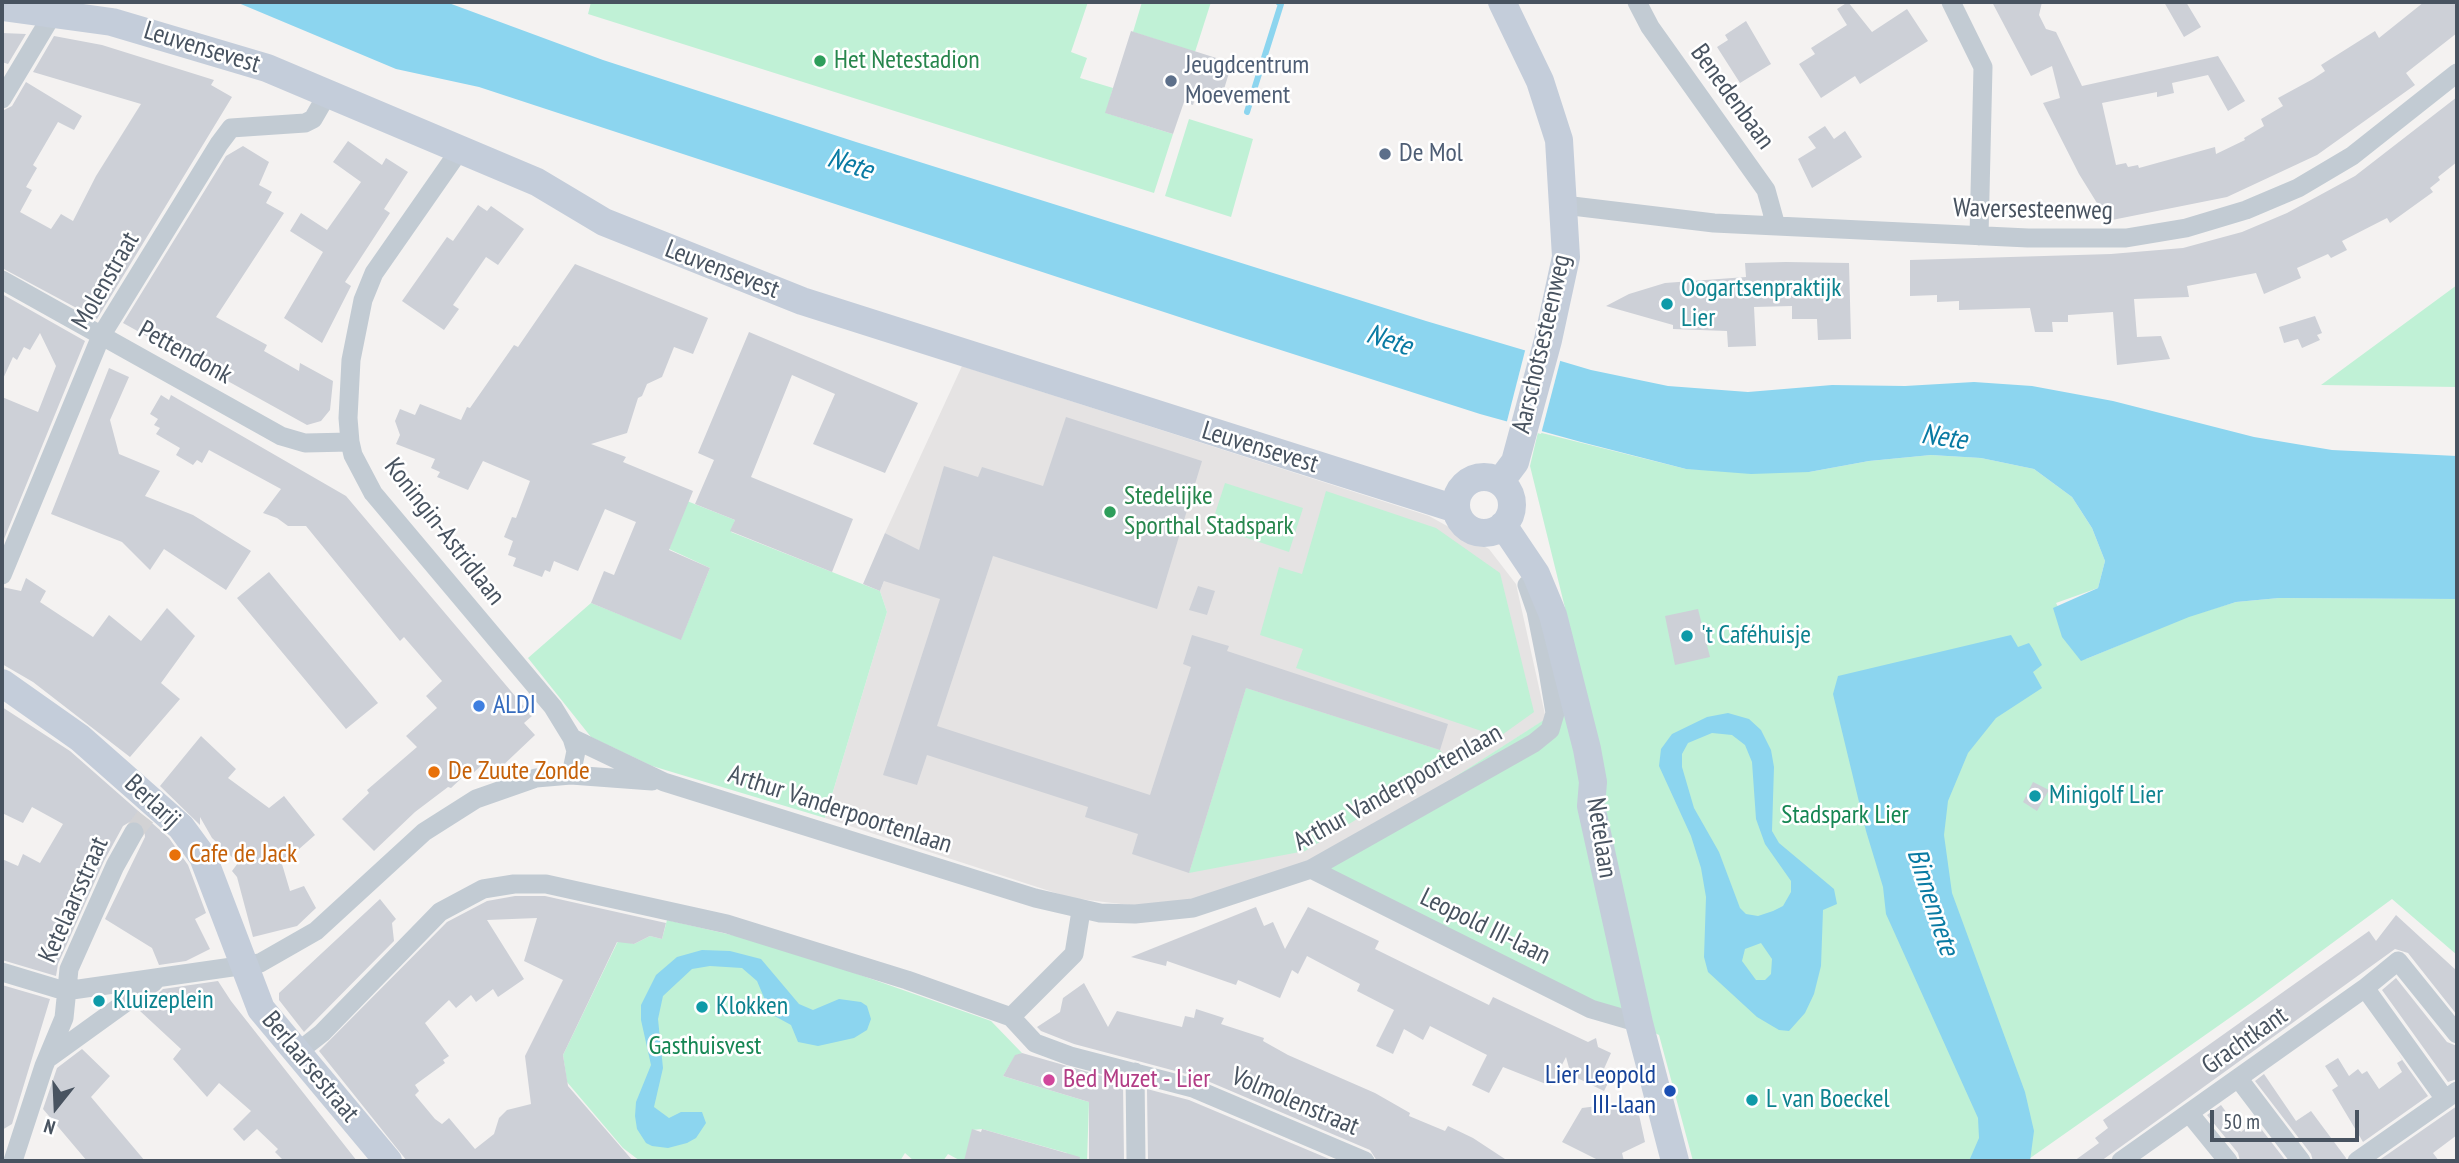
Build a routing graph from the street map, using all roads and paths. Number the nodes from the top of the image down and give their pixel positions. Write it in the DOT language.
graph roads {
  1 [pos="1502,2"];
  2 [pos="1637,2"];
  3 [pos="1951,2"];
  4 [pos="2,7"];
  5 [pos="54,12"];
  6 [pos="2457,73"];
  7 [pos="328,93"];
  8 [pos="2,99"];
  9 [pos="459,151"];
  10 [pos="1564,205"];
  11 [pos="1776,226"];
  12 [pos="1979,236"];
  13 [pos="2,280"];
  14 [pos="101,336"];
  15 [pos="350,442"];
  16 [pos="1500,482"];
  17 [pos="1456,509"];
  18 [pos="1498,529"];
  19 [pos="2,575"];
  20 [pos="2,683"];
  21 [pos="572,738"];
  22 [pos="570,775"];
  23 [pos="664,782"];
  24 [pos="146,817"];
  25 [pos="1311,869"];
  26 [pos="1081,911"];
  27 [pos="244,967"];
  28 [pos="2,972"];
  29 [pos="156,980"];
  30 [pos="2365,988"];
  31 [pos="65,991"];
  32 [pos="1012,1017"];
  33 [pos="1639,1023"];
  34 [pos="2457,1034"];
  35 [pos="299,1051"];
  36 [pos="50,1057"];
  37 [pos="1135,1072"];
  38 [pos="2238,1079"];
  39 [pos="2451,1095"];
  40 [pos="2189,1113"];
  41 [pos="2,1130"];
  42 [pos="22,1135"];
  43 [pos="13,1161"];
  44 [pos="388,1161"];
  45 [pos="1136,1161"];
  46 [pos="1365,1161"];
  47 [pos="1675,1161"];
  48 [pos="2121,1161"];
  49 [pos="2228,1161"];
  50 [pos="2301,1161"];
  51 [pos="2357,1161"];
  1 -- 10 [label="street, Aarschotsesteenweg"];
  2 -- 11 [label="street, Benedenbaan"];
  3 -- 12 [label="street"];
  4 -- 5 [label="street, Leuvensevest"];
  5 -- 7 [label="street, Leuvensevest"];
  5 -- 8 [label="street"];
  6 -- 12 [label="street, Waversesteenweg"];
  7 -- 9 [label="street, Leuvensevest"];
  7 -- 14 [label="street, Molenstraat"];
  9 -- 15 [label="street, Koningin-Astridlaan"];
  9 -- 17 [label="street, Leuvensevest"];
  10 -- 11 [label="street, Waversesteenweg"];
  10 -- 16 [label="street, Aarschotsesteenweg"];
  11 -- 12 [label="street, Waversesteenweg"];
  13 -- 14 [label="street, Pettendonk"];
  14 -- 15 [label="street, Pettendonk"];
  14 -- 19 [label="street, Molenstraat"];
  15 -- 21 [label="street, Koningin-Astridlaan"];
  16 -- 17 [label="street"];
  16 -- 18 [label="street"];
  17 -- 18 [label="street"];
  18 -- 25 [label="street, Arthur Vanderpoortenlaan"];
  18 -- 33 [label="street, Netelaan"];
  20 -- 24 [label="street, Berlarij"];
  21 -- 22 [label="street"];
  21 -- 23 [label="street, Arthur Vanderpoortenlaan"];
  22 -- 23 [label="street, Arthur Vanderpoortenlaan"];
  22 -- 27 [label="street, Arthur Vanderpoortenlaan"];
  23 -- 26 [label="street, Arthur Vanderpoortenlaan"];
  24 -- 27 [label="street, Berlarij"];
  24 -- 31 [label="street, Ketelaarsstraat"];
  25 -- 26 [label="street, Arthur Vanderpoortenlaan"];
  25 -- 33 [label="street, Leopold III-laan"];
  26 -- 32 [label="street"];
  27 -- 29 [label="street"];
  27 -- 35 [label="street, Berlaarsestraat"];
  28 -- 31 [label="street"];
  29 -- 31 [label="street"];
  29 -- 36 [label="street"];
  30 -- 34 [label="street, Grachtkant"];
  30 -- 38 [label="street, Grachtkant"];
  30 -- 39 [label="street"];
  31 -- 36 [label="street"];
  32 -- 35 [label="street"];
  32 -- 37 [label="street, Volmolenstraat"];
  33 -- 47 [label="street, Netelaan"];
  35 -- 44 [label="street, Berlaarsestraat"];
  36 -- 42 [label="street"];
  37 -- 45 [label="street"];
  37 -- 46 [label="street, Volmolenstraat"];
  38 -- 40 [label="street, Grachtkant"];
  38 -- 50 [label="street"];
  39 -- 51 [label="street"];
  40 -- 48 [label="street, Grachtkant"];
  40 -- 49 [label="street"];
  41 -- 42 [label="street"];
  42 -- 43 [label="street"];
}
